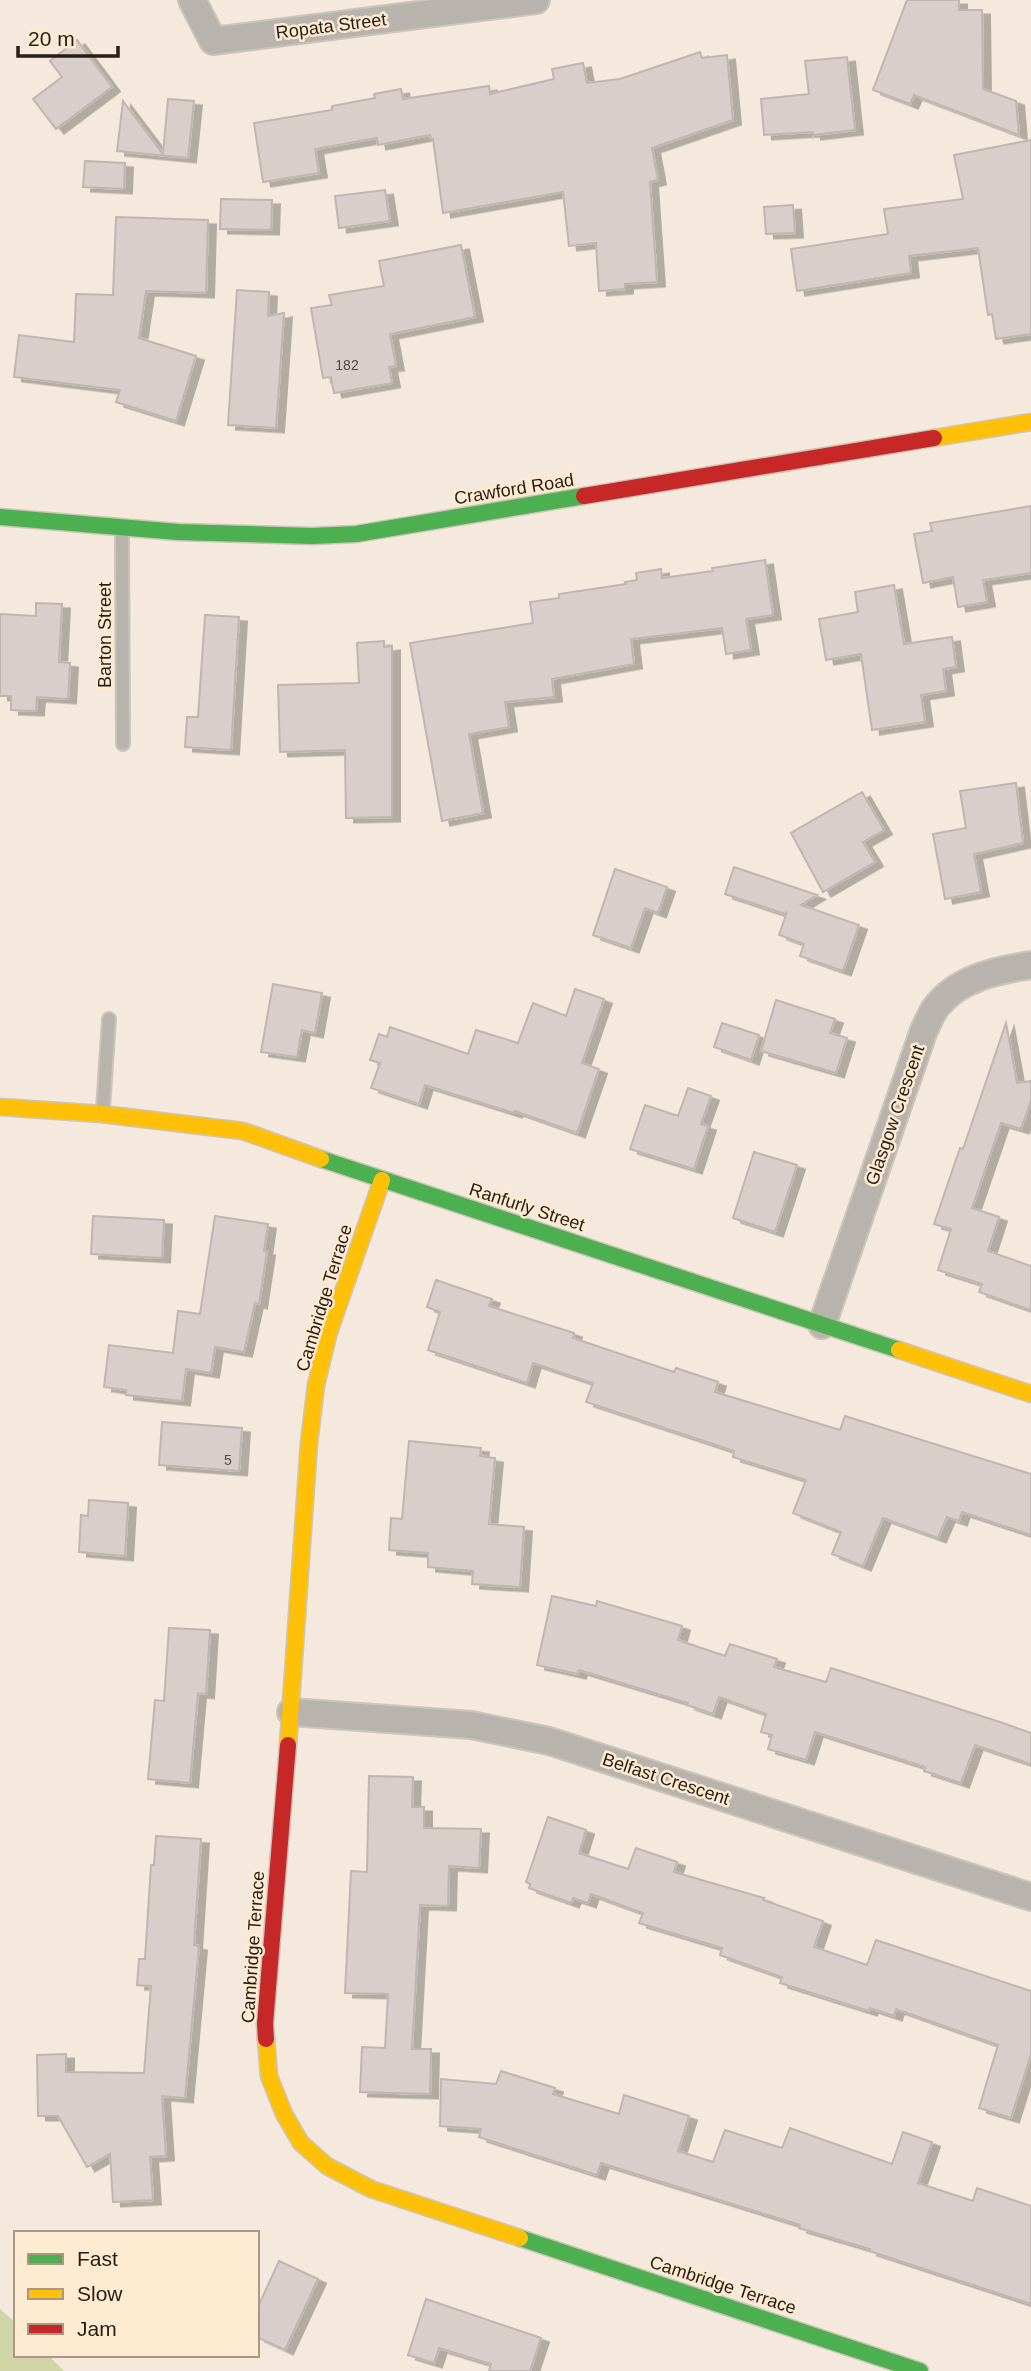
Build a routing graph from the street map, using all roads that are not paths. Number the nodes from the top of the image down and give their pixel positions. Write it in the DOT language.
graph roads {
  1 [pos="192,0"];
  2 [pos="536,0"];
  3 [pos="1031,422"];
  4 [pos="0,517"];
  5 [pos="122,527"];
  6 [pos="123,744"];
  7 [pos="1031,965"];
  8 [pos="109,1019"];
  9 [pos="0,1107"];
  10 [pos="102,1114"];
  11 [pos="382,1180"];
  12 [pos="822,1325"];
  13 [pos="1031,1394"];
  14 [pos="291,1712"];
  15 [pos="1031,1898"];
  16 [pos="920,2371"];
  1 -- 2 [label="street, Ropata Street"];
  3 -- 5 [label="street, Crawford Road"];
  4 -- 5 [label="street, Crawford Road"];
  5 -- 6 [label="lane, Barton Street"];
  7 -- 12 [label="street, Glasgow Crescent"];
  8 -- 10 [label="lane"];
  9 -- 10 [label="street, Ranfurly Street"];
  10 -- 11 [label="street, Ranfurly Street"];
  11 -- 12 [label="street, Ranfurly Street"];
  11 -- 14 [label="street, Cambridge Terrace"];
  12 -- 13 [label="street, Ranfurly Street"];
  14 -- 15 [label="street, Belfast Crescent"];
  14 -- 16 [label="street, Cambridge Terrace"];
}
